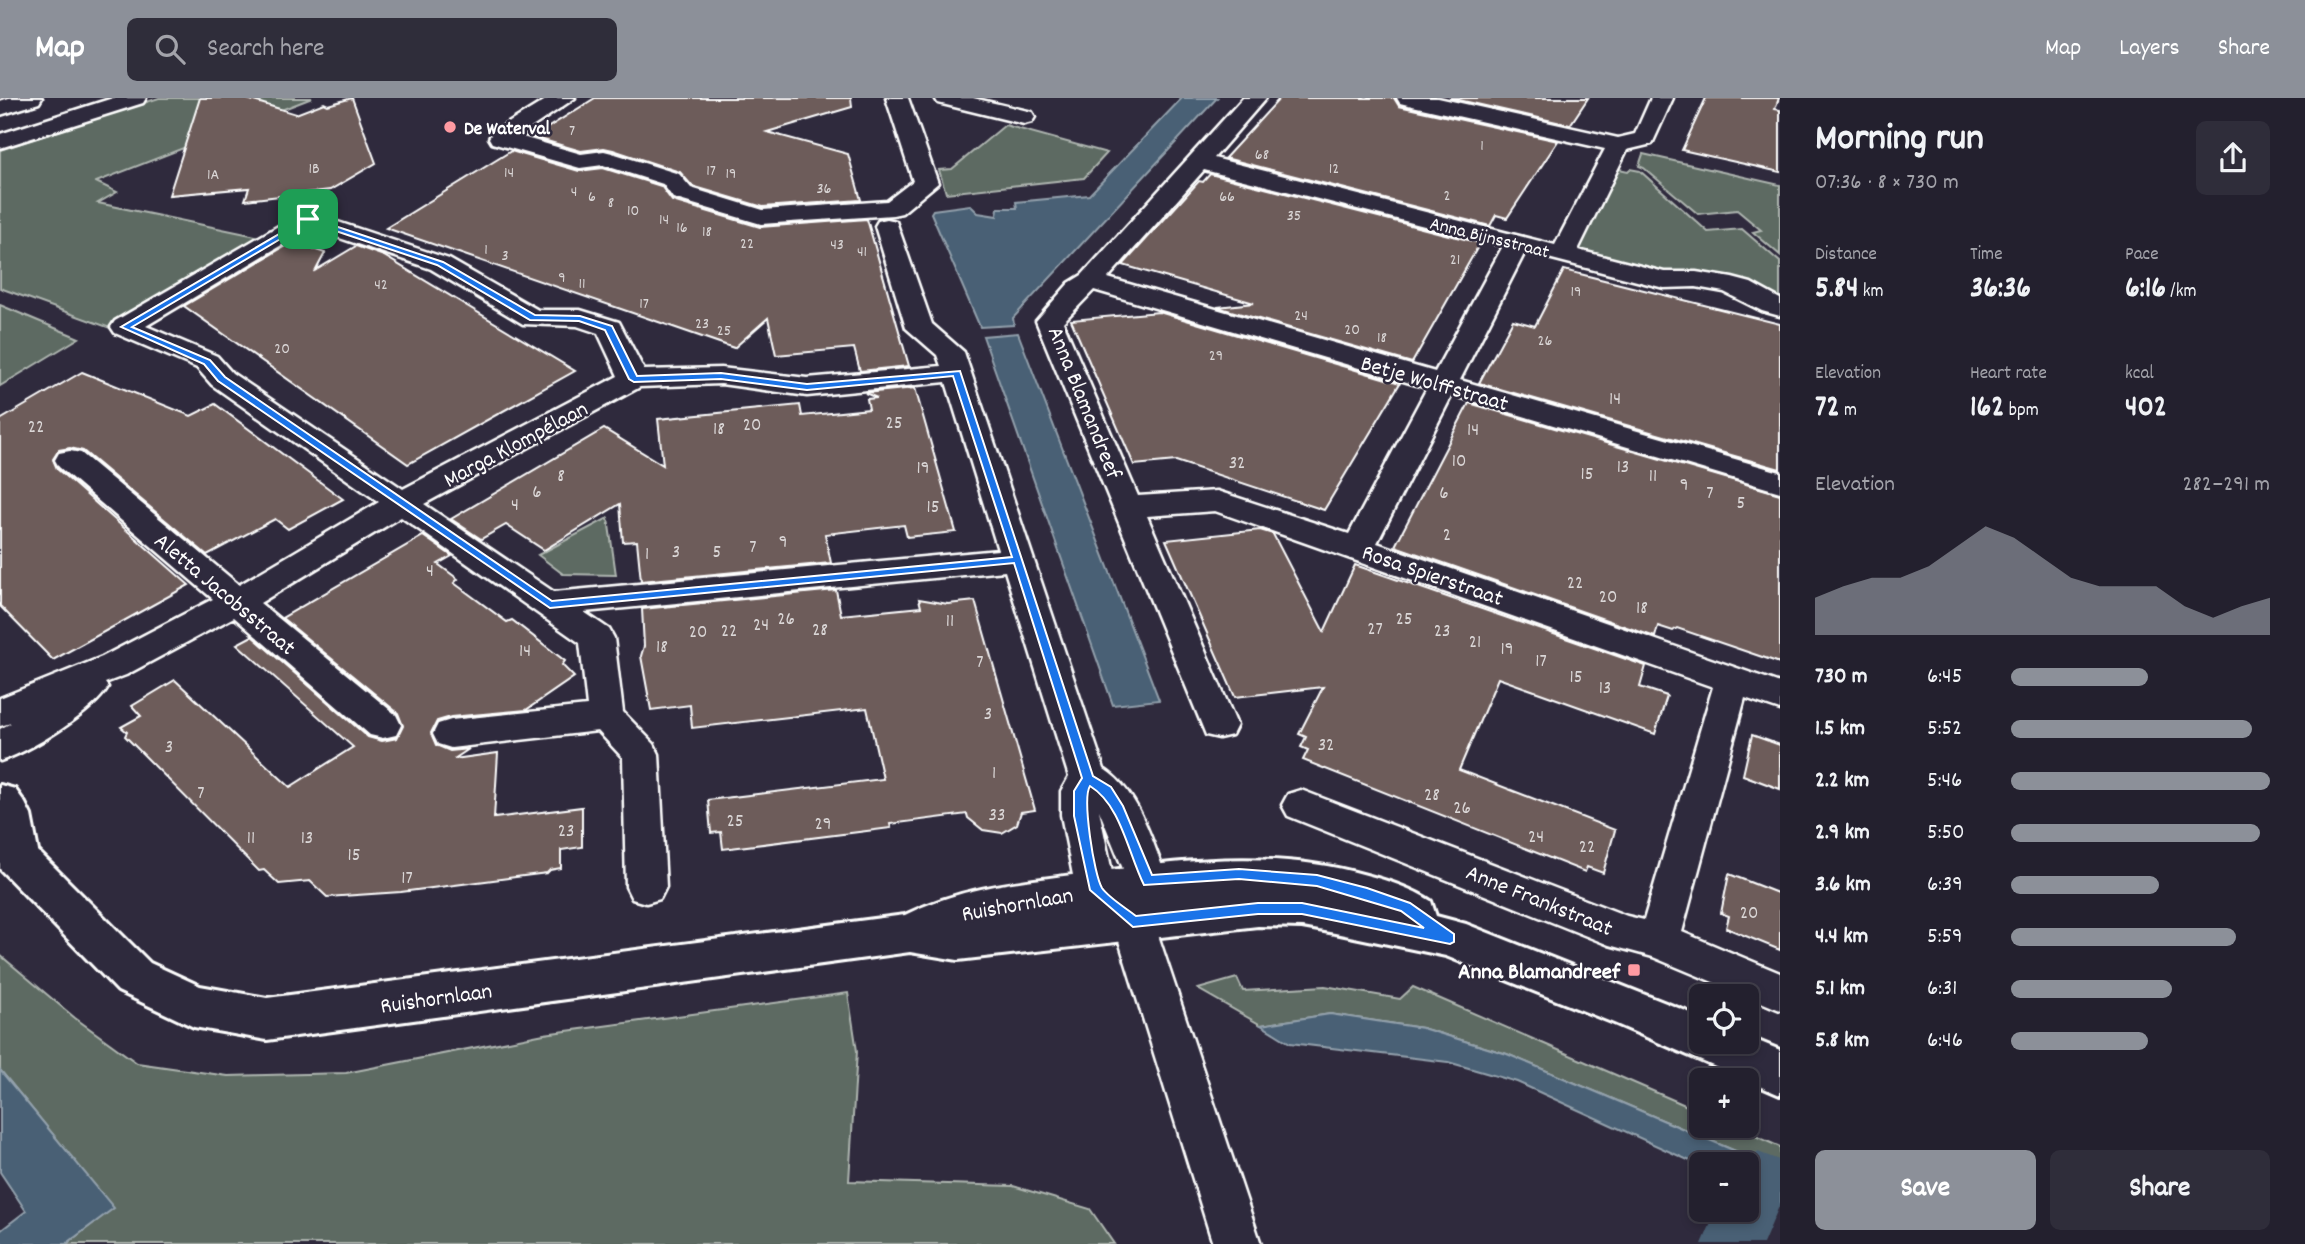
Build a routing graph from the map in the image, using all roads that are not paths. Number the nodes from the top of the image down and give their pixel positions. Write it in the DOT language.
graph roads {
  1 [pos="31,98"];
  2 [pos="135,98"];
  3 [pos="564,98"];
  4 [pos="897,98"];
  5 [pos="946,98"];
  6 [pos="1255,98"];
  7 [pos="1409,98"];
  8 [pos="1662,98"];
  9 [pos="0,108"];
  10 [pos="1024,117"];
  11 [pos="0,141"];
  12 [pos="1618,145"];
  13 [pos="1198,162"];
  14 [pos="884,218"];
  15 [pos="1517,243"];
  16 [pos="1563,254"];
  17 [pos="1091,281"];
  18 [pos="1780,308"];
  19 [pos="956,373"];
  20 [pos="634,379"];
  21 [pos="1444,384"];
  22 [pos="70,460"];
  23 [pos="1780,482"];
  24 [pos="403,502"];
  25 [pos="1128,507"];
  26 [pos="1358,548"];
  27 [pos="1018,559"];
  28 [pos="236,602"];
  29 [pos="550,604"];
  30 [pos="114,666"];
  31 [pos="1733,679"];
  32 [pos="1780,697"];
  33 [pos="0,713"];
  34 [pos="606,717"];
  35 [pos="383,725"];
  36 [pos="1219,725"];
  37 [pos="451,734"];
  38 [pos="0,747"];
  39 [pos="1088,778"];
  40 [pos="0,801"];
  41 [pos="1301,805"];
  42 [pos="9,852"];
  43 [pos="1148,881"];
  44 [pos="646,887"];
  45 [pos="1096,890"];
  46 [pos="1133,922"];
  47 [pos="909,933"];
  48 [pos="1450,938"];
  49 [pos="1659,941"];
  50 [pos="1780,992"];
  51 [pos="1689,1034"];
  52 [pos="1737,1054"];
  53 [pos="1780,1073"];
  54 [pos="1237,1244"];
  1 -- 9 [label="street"];
  2 -- 11 [label="street"];
  3 -- 14 [label="street"];
  4 -- 14 [label="street"];
  5 -- 10 [label="street"];
  6 -- 13 [label="street, Anna Blamandreef"];
  7 -- 12 [label="street"];
  8 -- 12 [label="street"];
  12 -- 16 [label="street"];
  13 -- 15 [label="street, Anna Bijnsstraat"];
  13 -- 17 [label="street, Anna Blamandreef"];
  14 -- 19 [label="street"];
  15 -- 16 [label="street, Anna Bijnsstraat"];
  15 -- 21 [label="street"];
  16 -- 18 [label="street, Anna Bijnsstraat"];
  17 -- 21 [label="street, Betje Wolffstraat"];
  17 -- 25 [label="street, Anna Blamandreef"];
  19 -- 20 [label="street, Marga Klompélaan"];
  19 -- 27 [label="street"];
  20 -- 24 [label="street, Marga Klompélaan"];
  20 -- 24 [label="street"];
  21 -- 23 [label="street, Betje Wolffstraat"];
  21 -- 26 [label="street"];
  22 -- 28 [label="street, Aletta Jacobsstraat"];
  24 -- 28 [label="street, Marga Klompélaan"];
  24 -- 29 [label="street"];
  25 -- 26 [label="street, Rosa Spierstraat"];
  25 -- 36 [label="street, Anna Blamandreef"];
  26 -- 31 [label="street, Rosa Spierstraat"];
  27 -- 29 [label="street"];
  27 -- 39 [label="street"];
  28 -- 30 [label="street, Marga Klompélaan"];
  28 -- 35 [label="street, Aletta Jacobsstraat"];
  29 -- 34 [label="street"];
  30 -- 33 [label="street, Marga Klompélaan"];
  30 -- 38 [label="street, Marga Klompélaan"];
  31 -- 32 [label="street, Rosa Spierstraat"];
  31 -- 49 [label="street"];
  34 -- 37 [label="street"];
  34 -- 44 [label="street"];
  39 -- 43 [label="street"];
  39 -- 45 [label="street"];
  40 -- 42 [label="main road, Ruishornlaan"];
  41 -- 49 [label="street, Anne Frankstraat"];
  42 -- 47 [label="main road, Ruishornlaan"];
  43 -- 45 [label="main road, Ruishornlaan"];
  43 -- 46 [label="street"];
  43 -- 48 [label="main road, Ruishornlaan"];
  45 -- 46 [label="street"];
  45 -- 47 [label="main road, Ruishornlaan"];
  46 -- 47 [label="main road, Ruishornlaan"];
  46 -- 48 [label="main road, Ruishornlaan"];
  46 -- 54 [label="street"];
  48 -- 51 [label="main road, Ruishornlaan"];
  49 -- 50 [label="street, Anne Frankstraat"];
  52 -- 53 [label="main road"];
}
